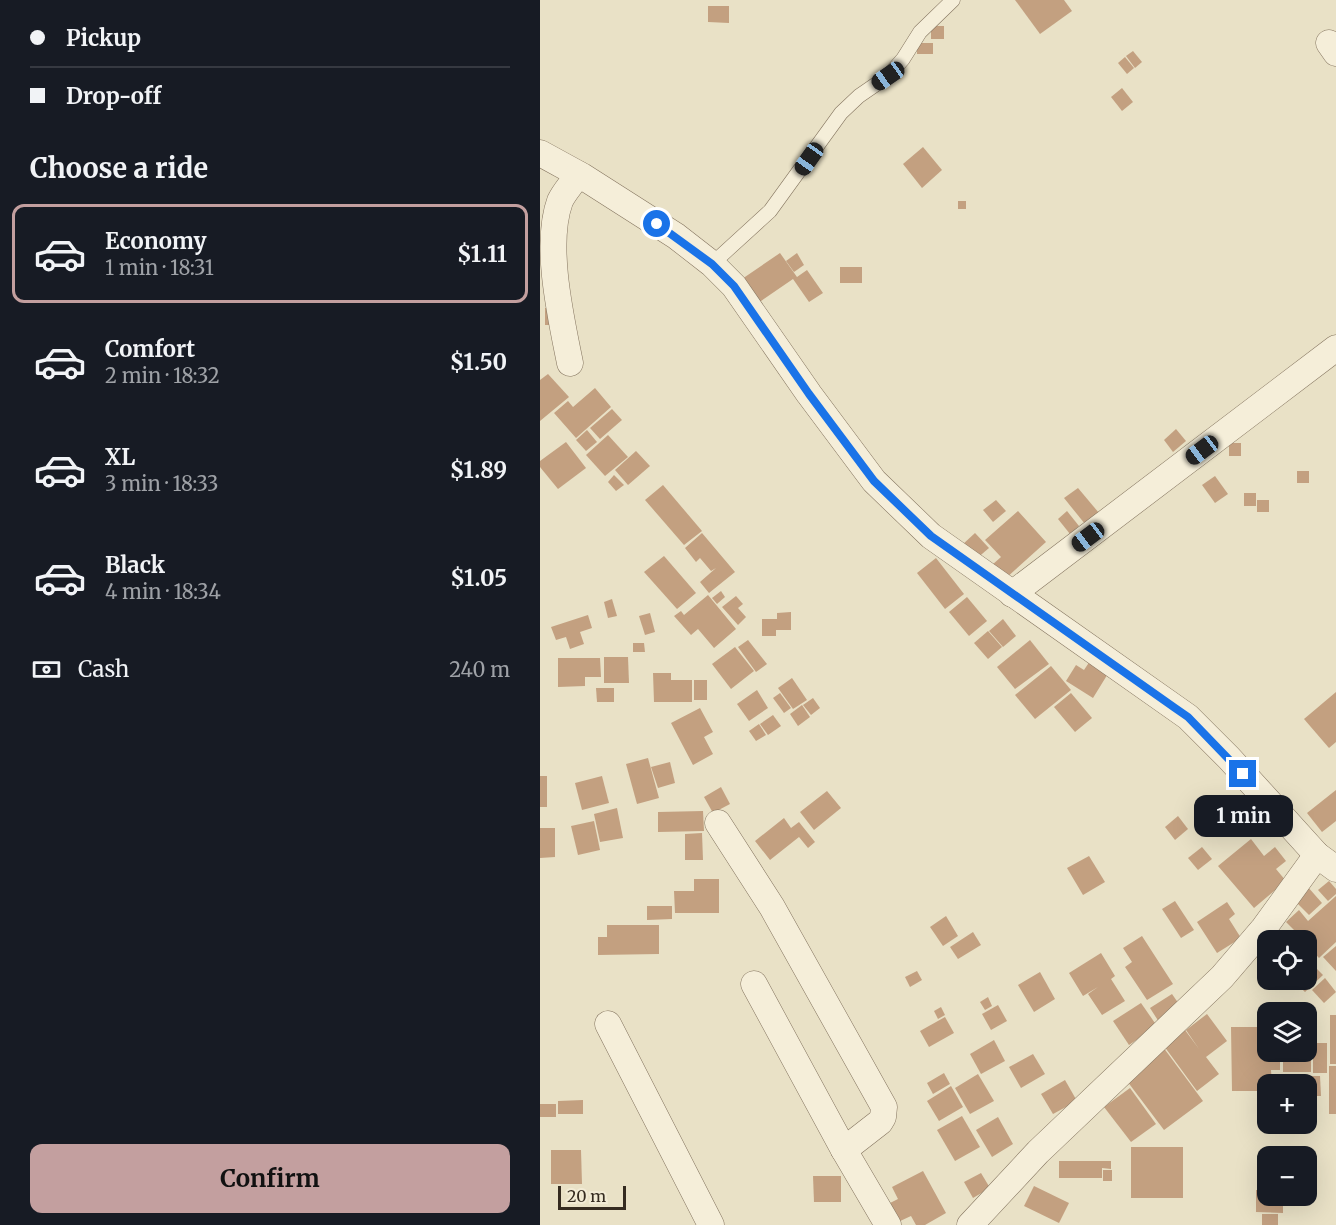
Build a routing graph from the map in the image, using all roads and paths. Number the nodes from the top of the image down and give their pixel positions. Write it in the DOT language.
graph roads {
  1 [pos="953,0"];
  2 [pos="540,153"];
  3 [pos="578,174"];
  4 [pos="712,264"];
  5 [pos="1336,348"];
  6 [pos="570,363"];
  7 [pos="1012,594"];
  8 [pos="718,824"];
  9 [pos="1326,862"];
  10 [pos="754,984"];
  11 [pos="608,1024"];
  12 [pos="844,1150"];
  13 [pos="711,1225"];
  14 [pos="888,1225"];
  15 [pos="970,1225"];
  1 -- 4 [label="lane"];
  2 -- 3 [label="street"];
  3 -- 4 [label="street"];
  3 -- 6 [label="street"];
  4 -- 7 [label="street"];
  5 -- 7 [label="street"];
  7 -- 9 [label="street"];
  8 -- 12 [label="street"];
  9 -- 15 [label="street"];
  10 -- 12 [label="street"];
  11 -- 13 [label="street"];
  12 -- 14 [label="street"];
}
